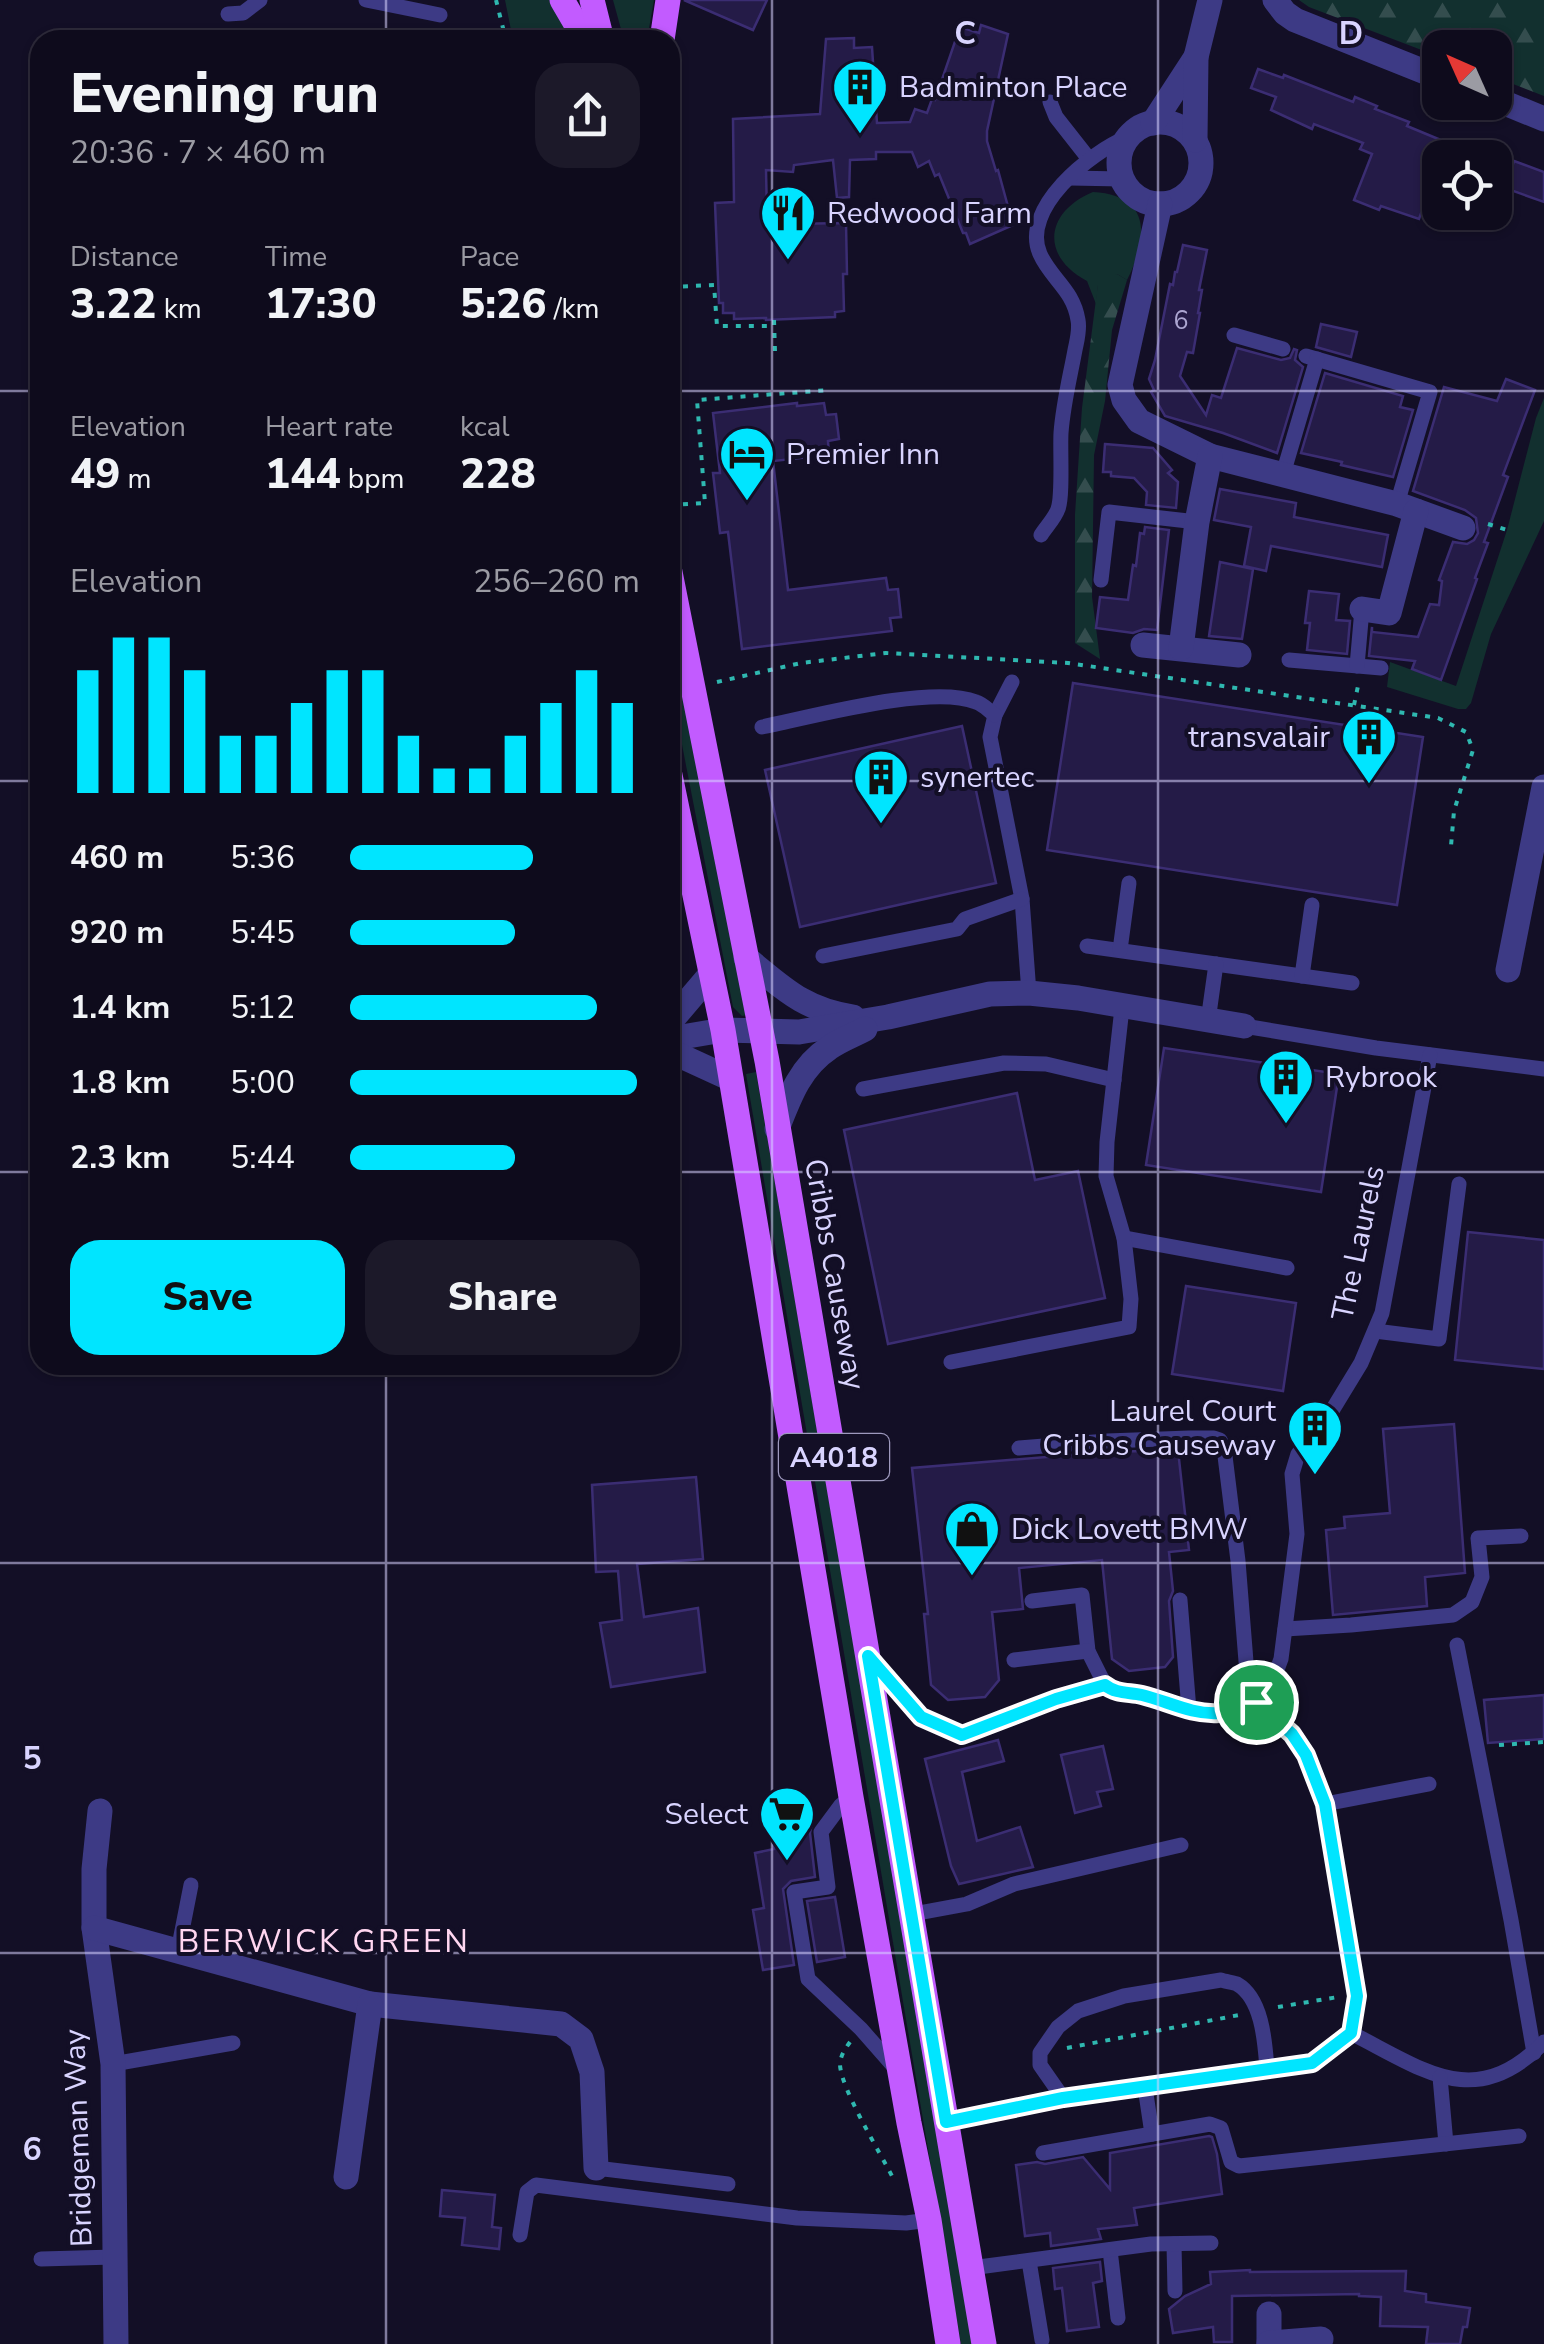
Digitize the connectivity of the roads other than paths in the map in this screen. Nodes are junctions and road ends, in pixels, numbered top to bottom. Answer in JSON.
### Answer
{"nodes":[{"id":1,"x":260,"y":0,"type":"edge"},
{"id":2,"x":366,"y":0,"type":"edge"},
{"id":3,"x":562,"y":0,"type":"edge"},
{"id":4,"x":592,"y":0,"type":"edge"},
{"id":5,"x":668,"y":0,"type":"edge"},
{"id":6,"x":1210,"y":0,"type":"edge"},
{"id":7,"x":1275,"y":0,"type":"edge"},
{"id":8,"x":228,"y":14,"type":"dead end"},
{"id":9,"x":440,"y":14,"type":"dead end"},
{"id":10,"x":578,"y":30,"type":"edge"},
{"id":11,"x":600,"y":30,"type":"edge"},
{"id":12,"x":664,"y":30,"type":"edge"},
{"id":13,"x":1196,"y":57,"type":"junction"},
{"id":14,"x":1422,"y":71,"type":"edge"},
{"id":15,"x":1050,"y":102,"type":"dead end"},
{"id":16,"x":1512,"y":106,"type":"edge"},
{"id":17,"x":1544,"y":118,"type":"edge"},
{"id":18,"x":1153,"y":122,"type":"junction"},
{"id":19,"x":1128,"y":137,"type":"junction"},
{"id":20,"x":1195,"y":140,"type":"junction"},
{"id":21,"x":1089,"y":159,"type":"junction"},
{"id":22,"x":1070,"y":178,"type":"junction"},
{"id":23,"x":1122,"y":179,"type":"junction"},
{"id":24,"x":1160,"y":204,"type":"junction"},
{"id":25,"x":1234,"y":335,"type":"dead end"},
{"id":26,"x":1283,"y":349,"type":"dead end"},
{"id":27,"x":1210,"y":456,"type":"junction"},
{"id":28,"x":1283,"y":474,"type":"junction"},
{"id":29,"x":1407,"y":507,"type":"junction"},
{"id":30,"x":1197,"y":522,"type":"junction"},
{"id":31,"x":1463,"y":528,"type":"dead end"},
{"id":32,"x":1041,"y":534,"type":"dead end"},
{"id":33,"x":1101,"y":580,"type":"dead end"},
{"id":34,"x":1362,"y":610,"type":"joint"},
{"id":35,"x":680,"y":622,"type":"edge"},
{"id":36,"x":1143,"y":645,"type":"dead end"},
{"id":37,"x":1181,"y":648,"type":"junction"},
{"id":38,"x":1239,"y":655,"type":"dead end"},
{"id":39,"x":1289,"y":660,"type":"dead end"},
{"id":40,"x":1356,"y":666,"type":"junction"},
{"id":41,"x":1381,"y":668,"type":"dead end"},
{"id":42,"x":1012,"y":682,"type":"dead end"},
{"id":43,"x":995,"y":716,"type":"junction"},
{"id":44,"x":762,"y":728,"type":"dead end"},
{"id":45,"x":1544,"y":787,"type":"edge"},
{"id":46,"x":680,"y":824,"type":"edge"},
{"id":47,"x":1539,"y":841,"type":"edge"},
{"id":48,"x":1129,"y":883,"type":"dead end"},
{"id":49,"x":1022,"y":899,"type":"junction"},
{"id":50,"x":1312,"y":905,"type":"dead end"},
{"id":51,"x":1087,"y":946,"type":"dead end"},
{"id":52,"x":1120,"y":950,"type":"junction"},
{"id":53,"x":822,"y":956,"type":"dead end"},
{"id":54,"x":746,"y":958,"type":"junction"},
{"id":55,"x":1216,"y":964,"type":"junction"},
{"id":56,"x":1508,"y":970,"type":"dead end"},
{"id":57,"x":710,"y":974,"type":"junction"},
{"id":58,"x":1302,"y":976,"type":"junction"},
{"id":59,"x":1352,"y":983,"type":"dead end"},
{"id":60,"x":1029,"y":993,"type":"junction"},
{"id":61,"x":1122,"y":1008,"type":"junction"},
{"id":62,"x":680,"y":1010,"type":"edge"},
{"id":63,"x":888,"y":1017,"type":"junction"},
{"id":64,"x":1208,"y":1021,"type":"junction"},
{"id":65,"x":1244,"y":1026,"type":"joint"},
{"id":66,"x":723,"y":1030,"type":"junction"},
{"id":67,"x":761,"y":1030,"type":"junction"},
{"id":68,"x":680,"y":1038,"type":"edge"},
{"id":69,"x":1430,"y":1055,"type":"junction"},
{"id":70,"x":680,"y":1056,"type":"edge"},
{"id":71,"x":1544,"y":1069,"type":"edge"},
{"id":72,"x":731,"y":1079,"type":"junction"},
{"id":73,"x":1114,"y":1080,"type":"junction"},
{"id":74,"x":863,"y":1089,"type":"dead end"},
{"id":75,"x":778,"y":1129,"type":"junction"},
{"id":76,"x":1459,"y":1184,"type":"dead end"},
{"id":77,"x":1124,"y":1238,"type":"junction"},
{"id":78,"x":1288,"y":1268,"type":"dead end"},
{"id":79,"x":1374,"y":1331,"type":"junction"},
{"id":80,"x":951,"y":1362,"type":"dead end"},
{"id":81,"x":1019,"y":1448,"type":"dead end"},
{"id":82,"x":1521,"y":1536,"type":"dead end"},
{"id":83,"x":1180,"y":1600,"type":"dead end"},
{"id":84,"x":1032,"y":1601,"type":"dead end"},
{"id":85,"x":1285,"y":1629,"type":"junction"},
{"id":86,"x":1457,"y":1644,"type":"dead end"},
{"id":87,"x":1088,"y":1651,"type":"junction"},
{"id":88,"x":868,"y":1656,"type":"junction"},
{"id":89,"x":1014,"y":1660,"type":"dead end"},
{"id":90,"x":1105,"y":1685,"type":"junction"},
{"id":91,"x":1256,"y":1702,"type":"junction"},
{"id":92,"x":1190,"y":1710,"type":"junction"},
{"id":93,"x":1430,"y":1784,"type":"dead end"},
{"id":94,"x":851,"y":1797,"type":"junction"},
{"id":95,"x":1325,"y":1804,"type":"junction"},
{"id":96,"x":100,"y":1811,"type":"dead end"},
{"id":97,"x":1181,"y":1846,"type":"dead end"},
{"id":98,"x":192,"y":1884,"type":"dead end"},
{"id":99,"x":913,"y":1914,"type":"junction"},
{"id":100,"x":94,"y":1928,"type":"junction"},
{"id":101,"x":178,"y":1951,"type":"junction"},
{"id":102,"x":370,"y":2004,"type":"junction"},
{"id":103,"x":1351,"y":2033,"type":"junction"},
{"id":104,"x":232,"y":2043,"type":"dead end"},
{"id":105,"x":1539,"y":2047,"type":"edge"},
{"id":106,"x":113,"y":2064,"type":"junction"},
{"id":107,"x":1268,"y":2070,"type":"junction"},
{"id":108,"x":900,"y":2073,"type":"junction"},
{"id":109,"x":1440,"y":2077,"type":"junction"},
{"id":110,"x":1145,"y":2087,"type":"junction"},
{"id":111,"x":1063,"y":2098,"type":"junction"},
{"id":112,"x":946,"y":2122,"type":"junction"},
{"id":113,"x":1152,"y":2134,"type":"junction"},
{"id":114,"x":1519,"y":2136,"type":"dead end"},
{"id":115,"x":1446,"y":2144,"type":"junction"},
{"id":116,"x":1043,"y":2153,"type":"dead end"},
{"id":117,"x":596,"y":2168,"type":"joint"},
{"id":118,"x":346,"y":2176,"type":"dead end"},
{"id":119,"x":728,"y":2184,"type":"dead end"},
{"id":120,"x":929,"y":2220,"type":"junction"},
{"id":121,"x":520,"y":2236,"type":"dead end"},
{"id":122,"x":1211,"y":2243,"type":"dead end"},
{"id":123,"x":1174,"y":2244,"type":"junction"},
{"id":124,"x":1110,"y":2250,"type":"junction"},
{"id":125,"x":114,"y":2257,"type":"junction"},
{"id":126,"x":41,"y":2259,"type":"dead end"},
{"id":127,"x":1030,"y":2260,"type":"junction"},
{"id":128,"x":971,"y":2268,"type":"junction"},
{"id":129,"x":1175,"y":2291,"type":"dead end"},
{"id":130,"x":1268,"y":2314,"type":"dead end"},
{"id":131,"x":1118,"y":2318,"type":"dead end"},
{"id":132,"x":1321,"y":2339,"type":"dead end"},
{"id":133,"x":1042,"y":2340,"type":"dead end"},
{"id":134,"x":1269,"y":2343,"type":"edge"},
{"id":135,"x":116,"y":2344,"type":"edge"},
{"id":136,"x":948,"y":2344,"type":"edge"},
{"id":137,"x":984,"y":2344,"type":"edge"}],
"edges":[{"from":1,"to":8,"type":"lane"},
{"from":2,"to":9,"type":"lane"},
{"from":3,"to":10,"type":"main road"},
{"from":4,"to":11,"type":"main road"},
{"from":5,"to":12,"type":"main road"},
{"from":6,"to":13,"type":"street"},
{"from":7,"to":14,"type":"street"},
{"from":13,"to":18,"type":"street"},
{"from":13,"to":20,"type":"street"},
{"from":15,"to":21,"type":"lane"},
{"from":16,"to":17,"type":"street"},
{"from":18,"to":19,"type":"street"},
{"from":18,"to":20,"type":"street"},
{"from":19,"to":21,"type":"lane"},
{"from":19,"to":23,"type":"street"},
{"from":20,"to":24,"type":"street"},
{"from":21,"to":22,"type":"lane"},
{"from":22,"to":23,"type":"lane"},
{"from":22,"to":32,"type":"lane"},
{"from":23,"to":24,"type":"street"},
{"from":24,"to":27,"type":"street"},
{"from":25,"to":26,"type":"lane"},
{"from":27,"to":28,"type":"street"},
{"from":27,"to":30,"type":"street"},
{"from":28,"to":29,"type":"street"},
{"from":28,"to":29,"type":"lane"},
{"from":29,"to":31,"type":"street"},
{"from":29,"to":34,"type":"street"},
{"from":30,"to":33,"type":"lane"},
{"from":30,"to":37,"type":"street"},
{"from":34,"to":40,"type":"lane"},
{"from":35,"to":54,"type":"main road","name":"Cribbs Causeway","number":"A4018"},
{"from":36,"to":37,"type":"street"},
{"from":37,"to":38,"type":"street"},
{"from":39,"to":40,"type":"lane"},
{"from":40,"to":41,"type":"lane"},
{"from":42,"to":43,"type":"lane"},
{"from":43,"to":44,"type":"lane"},
{"from":43,"to":49,"type":"lane"},
{"from":45,"to":47,"type":"street"},
{"from":46,"to":57,"type":"main road","number":"A4018"},
{"from":47,"to":56,"type":"street"},
{"from":48,"to":52,"type":"lane"},
{"from":49,"to":53,"type":"lane"},
{"from":49,"to":60,"type":"lane"},
{"from":50,"to":58,"type":"lane"},
{"from":51,"to":52,"type":"lane"},
{"from":52,"to":55,"type":"lane"},
{"from":54,"to":63,"type":"street"},
{"from":54,"to":67,"type":"main road","name":"Cribbs Causeway","number":"A4018"},
{"from":55,"to":58,"type":"lane"},
{"from":55,"to":64,"type":"lane"},
{"from":57,"to":62,"type":"street"},
{"from":57,"to":66,"type":"main road","number":"A4018"},
{"from":58,"to":59,"type":"lane"},
{"from":60,"to":61,"type":"street"},
{"from":60,"to":63,"type":"street"},
{"from":61,"to":64,"type":"street"},
{"from":61,"to":73,"type":"lane"},
{"from":63,"to":67,"type":"street"},
{"from":63,"to":75,"type":"street"},
{"from":64,"to":65,"type":"street"},
{"from":65,"to":69,"type":"lane"},
{"from":66,"to":67,"type":"street"},
{"from":66,"to":68,"type":"street"},
{"from":66,"to":72,"type":"main road","number":"A4018"},
{"from":67,"to":75,"type":"main road","name":"Cribbs Causeway","number":"A4018"},
{"from":69,"to":71,"type":"lane"},
{"from":69,"to":79,"type":"lane","name":"The Laurels"},
{"from":70,"to":72,"type":"street"},
{"from":72,"to":94,"type":"main road","number":"A4018"},
{"from":73,"to":74,"type":"lane"},
{"from":73,"to":77,"type":"lane"},
{"from":75,"to":88,"type":"main road","name":"Cribbs Causeway","number":"A4018"},
{"from":76,"to":79,"type":"lane"},
{"from":77,"to":78,"type":"lane"},
{"from":77,"to":80,"type":"lane"},
{"from":79,"to":85,"type":"lane","name":"The Laurels"},
{"from":81,"to":91,"type":"lane"},
{"from":82,"to":85,"type":"lane"},
{"from":83,"to":92,"type":"lane"},
{"from":84,"to":87,"type":"lane"},
{"from":85,"to":91,"type":"lane","name":"The Laurels"},
{"from":86,"to":105,"type":"lane"},
{"from":87,"to":89,"type":"lane"},
{"from":87,"to":90,"type":"lane"},
{"from":88,"to":90,"type":"lane"},
{"from":88,"to":99,"type":"main road","name":"Cribbs Causeway","number":"A4018"},
{"from":90,"to":92,"type":"lane"},
{"from":91,"to":92,"type":"lane"},
{"from":91,"to":95,"type":"lane"},
{"from":93,"to":95,"type":"lane"},
{"from":94,"to":108,"type":"main road","number":"A4018"},
{"from":94,"to":108,"type":"lane"},
{"from":95,"to":103,"type":"lane"},
{"from":96,"to":100,"type":"street","name":"Bridgeman Way"},
{"from":97,"to":99,"type":"lane"},
{"from":98,"to":101,"type":"lane"},
{"from":99,"to":112,"type":"main road","name":"Cribbs Causeway","number":"A4018"},
{"from":100,"to":101,"type":"street"},
{"from":100,"to":106,"type":"street","name":"Bridgeman Way"},
{"from":101,"to":102,"type":"street"},
{"from":102,"to":117,"type":"street"},
{"from":102,"to":118,"type":"street"},
{"from":103,"to":107,"type":"lane"},
{"from":103,"to":109,"type":"lane"},
{"from":104,"to":106,"type":"lane"},
{"from":105,"to":109,"type":"lane"},
{"from":106,"to":125,"type":"street","name":"Bridgeman Way"},
{"from":107,"to":110,"type":"lane"},
{"from":107,"to":111,"type":"lane"},
{"from":108,"to":120,"type":"main road","number":"A4018"},
{"from":109,"to":115,"type":"lane"},
{"from":110,"to":111,"type":"lane"},
{"from":110,"to":113,"type":"lane"},
{"from":111,"to":112,"type":"lane"},
{"from":112,"to":128,"type":"main road","name":"Cribbs Causeway","number":"A4018"},
{"from":113,"to":115,"type":"lane"},
{"from":113,"to":116,"type":"lane"},
{"from":114,"to":115,"type":"lane"},
{"from":117,"to":119,"type":"lane"},
{"from":120,"to":121,"type":"lane"},
{"from":120,"to":136,"type":"main road","number":"A4018"},
{"from":122,"to":123,"type":"lane"},
{"from":123,"to":124,"type":"lane"},
{"from":123,"to":129,"type":"lane"},
{"from":124,"to":127,"type":"lane"},
{"from":124,"to":131,"type":"lane"},
{"from":125,"to":126,"type":"lane"},
{"from":125,"to":135,"type":"street","name":"Bridgeman Way"},
{"from":127,"to":128,"type":"lane"},
{"from":127,"to":133,"type":"lane"},
{"from":128,"to":137,"type":"main road","name":"Cribbs Causeway","number":"A4018"},
{"from":130,"to":134,"type":"street"},
{"from":132,"to":134,"type":"street"}]}
